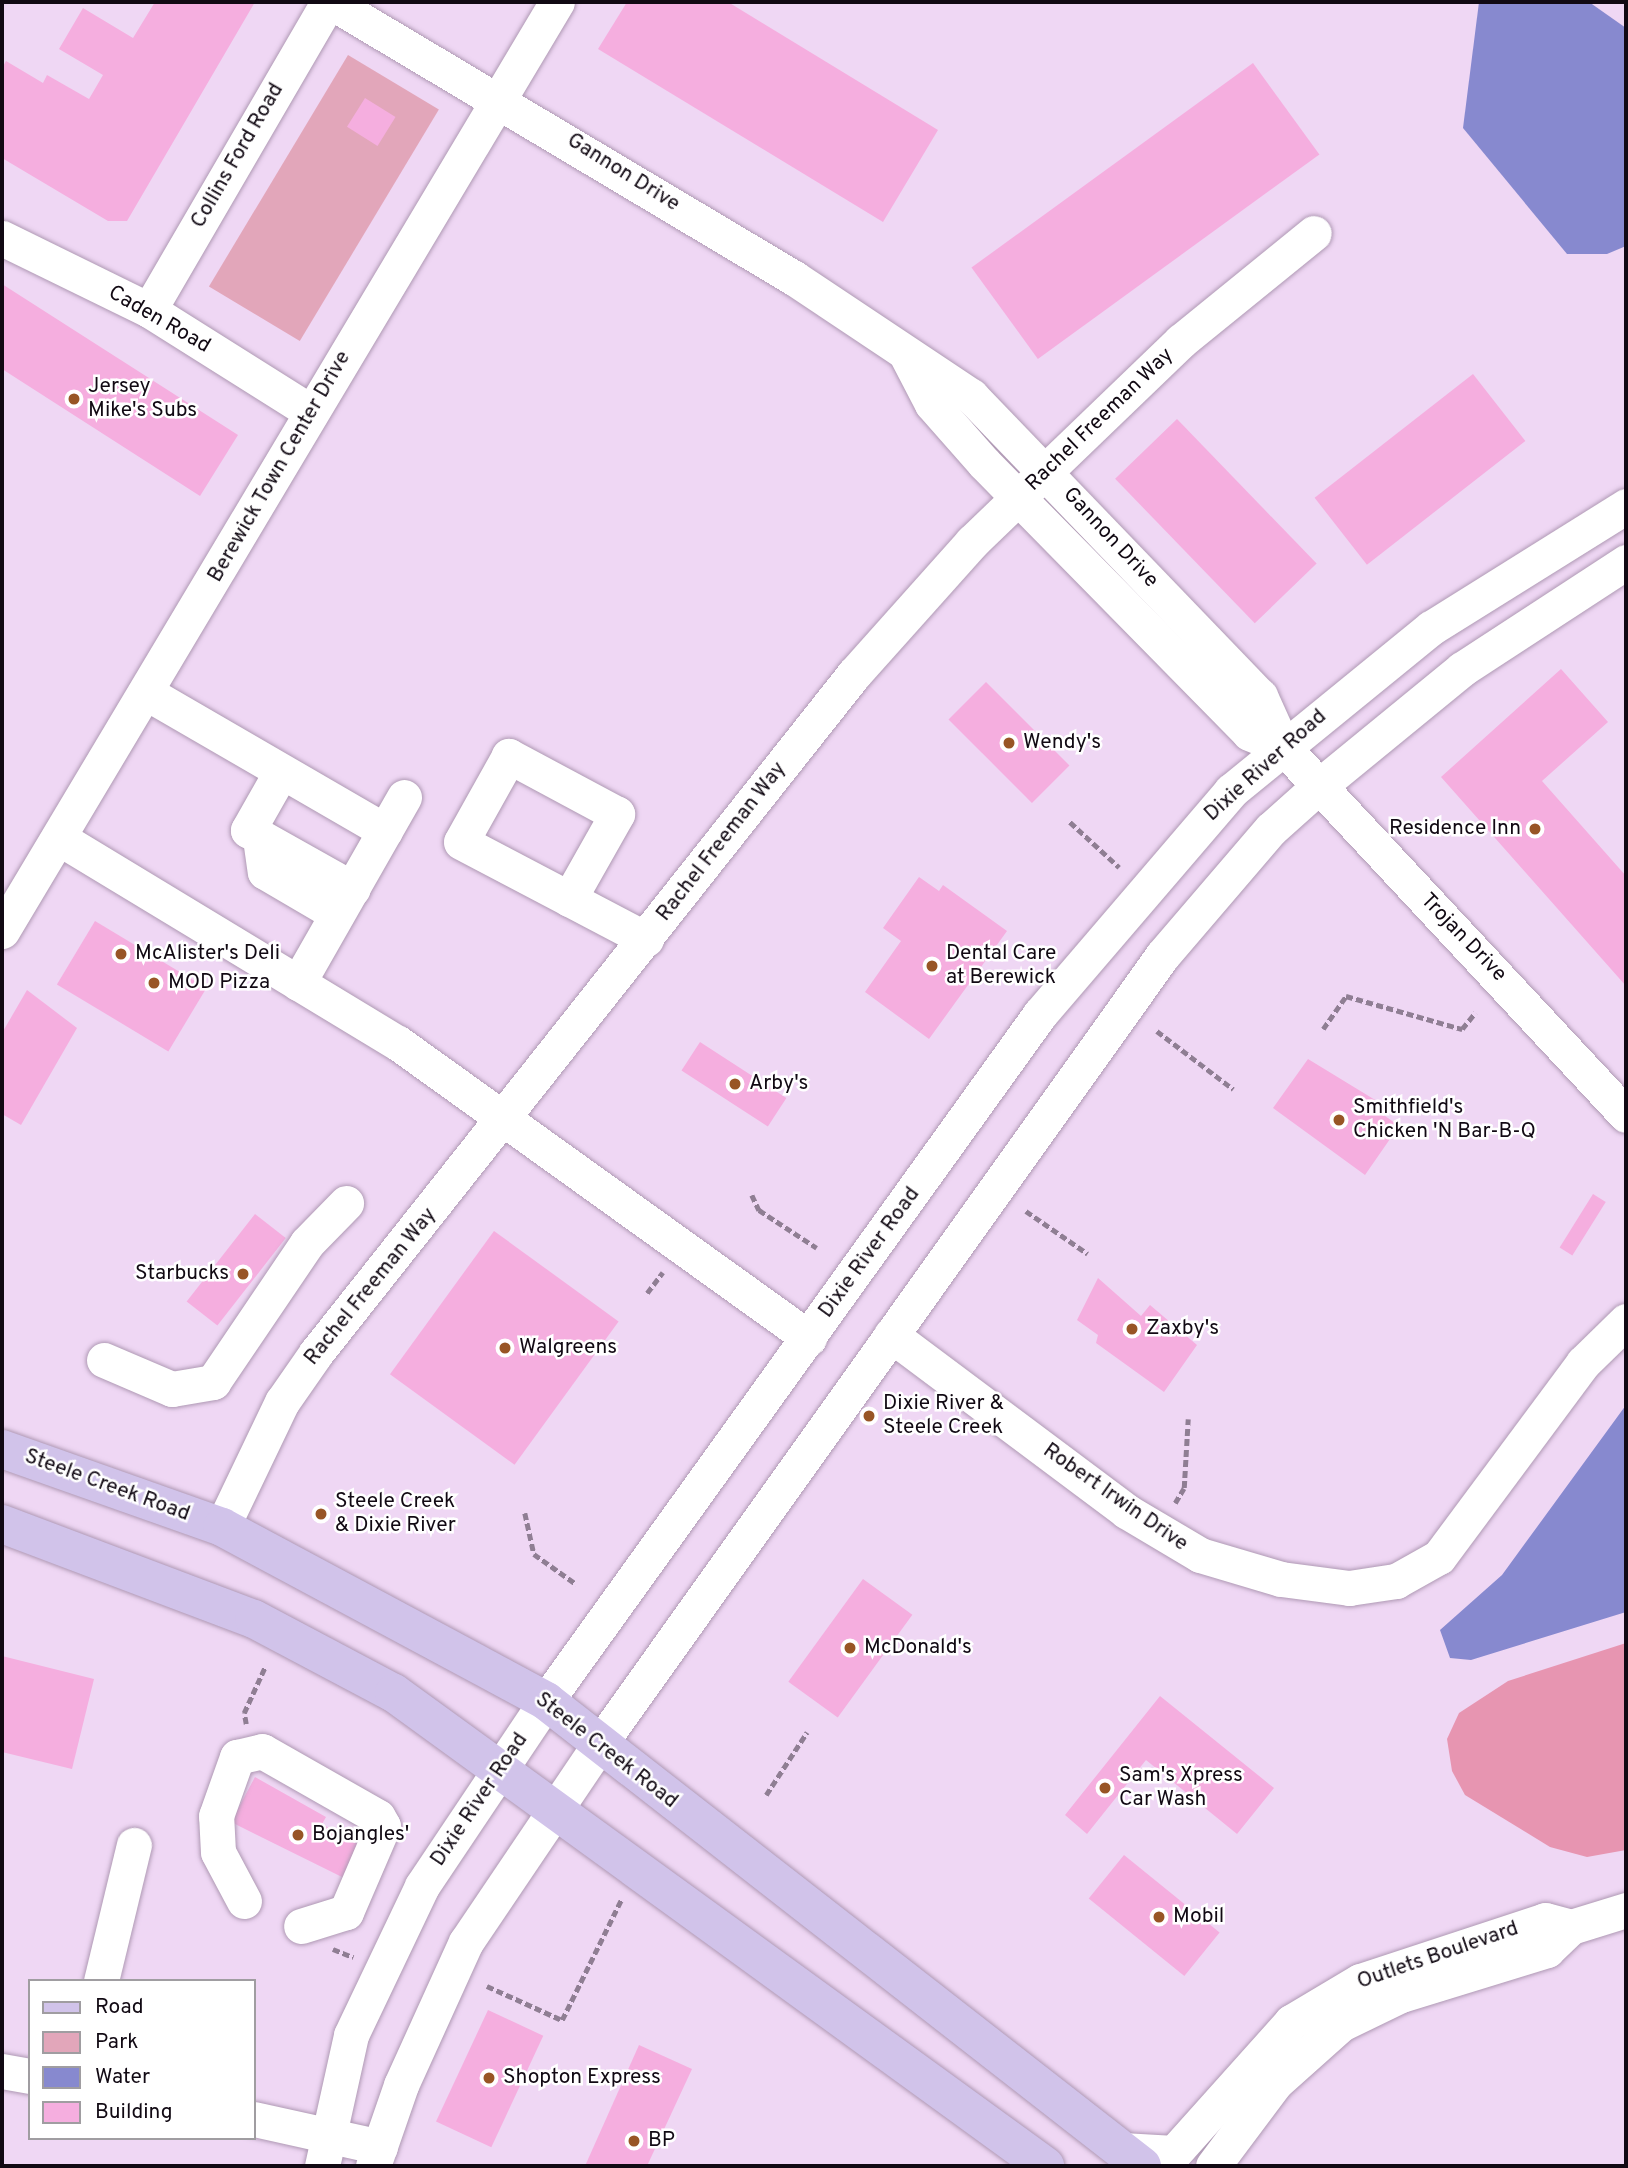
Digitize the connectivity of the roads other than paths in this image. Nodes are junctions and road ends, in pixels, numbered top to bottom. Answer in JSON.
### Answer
{"nodes":[{"id":1,"x":329,"y":2,"type":"edge"},
{"id":2,"x":557,"y":2,"type":"edge"},
{"id":3,"x":501,"y":99,"type":"junction"},
{"id":4,"x":1314,"y":233,"type":"dead end"},
{"id":5,"x":2,"y":238,"type":"edge"},
{"id":6,"x":149,"y":310,"type":"junction"},
{"id":7,"x":907,"y":356,"type":"junction"},
{"id":8,"x":311,"y":412,"type":"junction"},
{"id":9,"x":1047,"y":471,"type":"junction"},
{"id":10,"x":1019,"y":499,"type":"junction"},
{"id":11,"x":1626,"y":506,"type":"edge"},
{"id":12,"x":1626,"y":562,"type":"edge"},
{"id":13,"x":148,"y":692,"type":"junction"},
{"id":14,"x":1299,"y":766,"type":"junction"},
{"id":15,"x":281,"y":772,"type":"junction"},
{"id":16,"x":404,"y":797,"type":"dead end"},
{"id":17,"x":385,"y":831,"type":"junction"},
{"id":18,"x":59,"y":838,"type":"junction"},
{"id":19,"x":569,"y":899,"type":"junction"},
{"id":20,"x":345,"y":901,"type":"junction"},
{"id":21,"x":2,"y":931,"type":"edge"},
{"id":22,"x":646,"y":939,"type":"junction"},
{"id":23,"x":298,"y":983,"type":"junction"},
{"id":24,"x":1626,"y":1115,"type":"edge"},
{"id":25,"x":504,"y":1121,"type":"junction"},
{"id":26,"x":346,"y":1203,"type":"dead end"},
{"id":27,"x":1626,"y":1321,"type":"edge"},
{"id":28,"x":891,"y":1335,"type":"junction"},
{"id":29,"x":809,"y":1338,"type":"junction"},
{"id":30,"x":104,"y":1360,"type":"dead end"},
{"id":31,"x":2,"y":1449,"type":"edge"},
{"id":32,"x":2,"y":1524,"type":"edge"},
{"id":33,"x":222,"y":1527,"type":"junction"},
{"id":34,"x":545,"y":1700,"type":"junction"},
{"id":35,"x":601,"y":1742,"type":"junction"},
{"id":36,"x":502,"y":1766,"type":"junction"},
{"id":37,"x":557,"y":1807,"type":"junction"},
{"id":38,"x":134,"y":1845,"type":"dead end"},
{"id":39,"x":244,"y":1901,"type":"dead end"},
{"id":40,"x":1626,"y":1910,"type":"edge"},
{"id":41,"x":301,"y":1926,"type":"dead end"},
{"id":42,"x":1571,"y":1927,"type":"junction"},
{"id":43,"x":101,"y":1979,"type":"edge"},
{"id":44,"x":2,"y":2071,"type":"edge"},
{"id":45,"x":28,"y":2076,"type":"edge"},
{"id":46,"x":256,"y":2120,"type":"edge"},
{"id":47,"x":325,"y":2151,"type":"edge"},
{"id":48,"x":376,"y":2157,"type":"edge"},
{"id":49,"x":1132,"y":2158,"type":"edge"},
{"id":50,"x":1045,"y":2166,"type":"edge"},
{"id":51,"x":1213,"y":2166,"type":"edge"}],
"edges":[{"from":1,"to":3,"type":"street","name":"Gannon Drive"},
{"from":1,"to":6,"type":"street","name":"Collins Ford Road"},
{"from":2,"to":3,"type":"street","name":"Berewick Town Center Drive"},
{"from":3,"to":7,"type":"street","name":"Gannon Drive"},
{"from":3,"to":8,"type":"street","name":"Berewick Town Center Drive"},
{"from":4,"to":9,"type":"street","name":"Rachel Freeman Way"},
{"from":5,"to":6,"type":"street","name":"Caden Road"},
{"from":6,"to":8,"type":"street","name":"Caden Road"},
{"from":7,"to":9,"type":"street","name":"Gannon Drive"},
{"from":7,"to":10,"type":"street","name":"Gannon Drive"},
{"from":8,"to":13,"type":"street","name":"Berewick Town Center Drive"},
{"from":9,"to":10,"type":"street","name":"Rachel Freeman Way"},
{"from":9,"to":14,"type":"street","name":"Gannon Drive"},
{"from":10,"to":14,"type":"street","name":"Gannon Drive"},
{"from":10,"to":22,"type":"street","name":"Rachel Freeman Way"},
{"from":11,"to":14,"type":"street","name":"Dixie River Road"},
{"from":12,"to":14,"type":"street","name":"Dixie River Road"},
{"from":13,"to":15,"type":"street"},
{"from":13,"to":18,"type":"street","name":"Berewick Town Center Drive"},
{"from":14,"to":24,"type":"street","name":"Trojan Drive"},
{"from":14,"to":28,"type":"street","name":"Dixie River Road"},
{"from":14,"to":29,"type":"street","name":"Dixie River Road"},
{"from":15,"to":17,"type":"street"},
{"from":15,"to":20,"type":"street"},
{"from":16,"to":17,"type":"street"},
{"from":17,"to":20,"type":"street"},
{"from":18,"to":21,"type":"street","name":"Berewick Town Center Drive"},
{"from":18,"to":23,"type":"street"},
{"from":19,"to":19,"type":"street"},
{"from":19,"to":22,"type":"street"},
{"from":20,"to":23,"type":"street"},
{"from":22,"to":25,"type":"street","name":"Rachel Freeman Way"},
{"from":23,"to":25,"type":"street"},
{"from":25,"to":29,"type":"street"},
{"from":25,"to":33,"type":"street","name":"Rachel Freeman Way"},
{"from":26,"to":30,"type":"street"},
{"from":27,"to":28,"type":"street","name":"Robert Irwin Drive"},
{"from":28,"to":35,"type":"street","name":"Dixie River Road"},
{"from":29,"to":34,"type":"street","name":"Dixie River Road"},
{"from":31,"to":33,"type":"main road","name":"Steele Creek Road"},
{"from":32,"to":36,"type":"main road"},
{"from":33,"to":34,"type":"main road","name":"Steele Creek Road"},
{"from":34,"to":35,"type":"main road","name":"Steele Creek Road"},
{"from":34,"to":36,"type":"street","name":"Dixie River Road"},
{"from":35,"to":37,"type":"street","name":"Dixie River Road"},
{"from":35,"to":49,"type":"main road","name":"Steele Creek Road"},
{"from":36,"to":37,"type":"main road"},
{"from":36,"to":47,"type":"street","name":"Dixie River Road"},
{"from":37,"to":48,"type":"street","name":"Dixie River Road"},
{"from":37,"to":50,"type":"main road"},
{"from":38,"to":43,"type":"street"},
{"from":39,"to":41,"type":"street"},
{"from":40,"to":42,"type":"street","name":"Outlets Boulevard"},
{"from":42,"to":49,"type":"street","name":"Outlets Boulevard"},
{"from":42,"to":51,"type":"street","name":"Outlets Boulevard"},
{"from":44,"to":45,"type":"street"},
{"from":46,"to":47,"type":"street"},
{"from":47,"to":48,"type":"street"}]}
